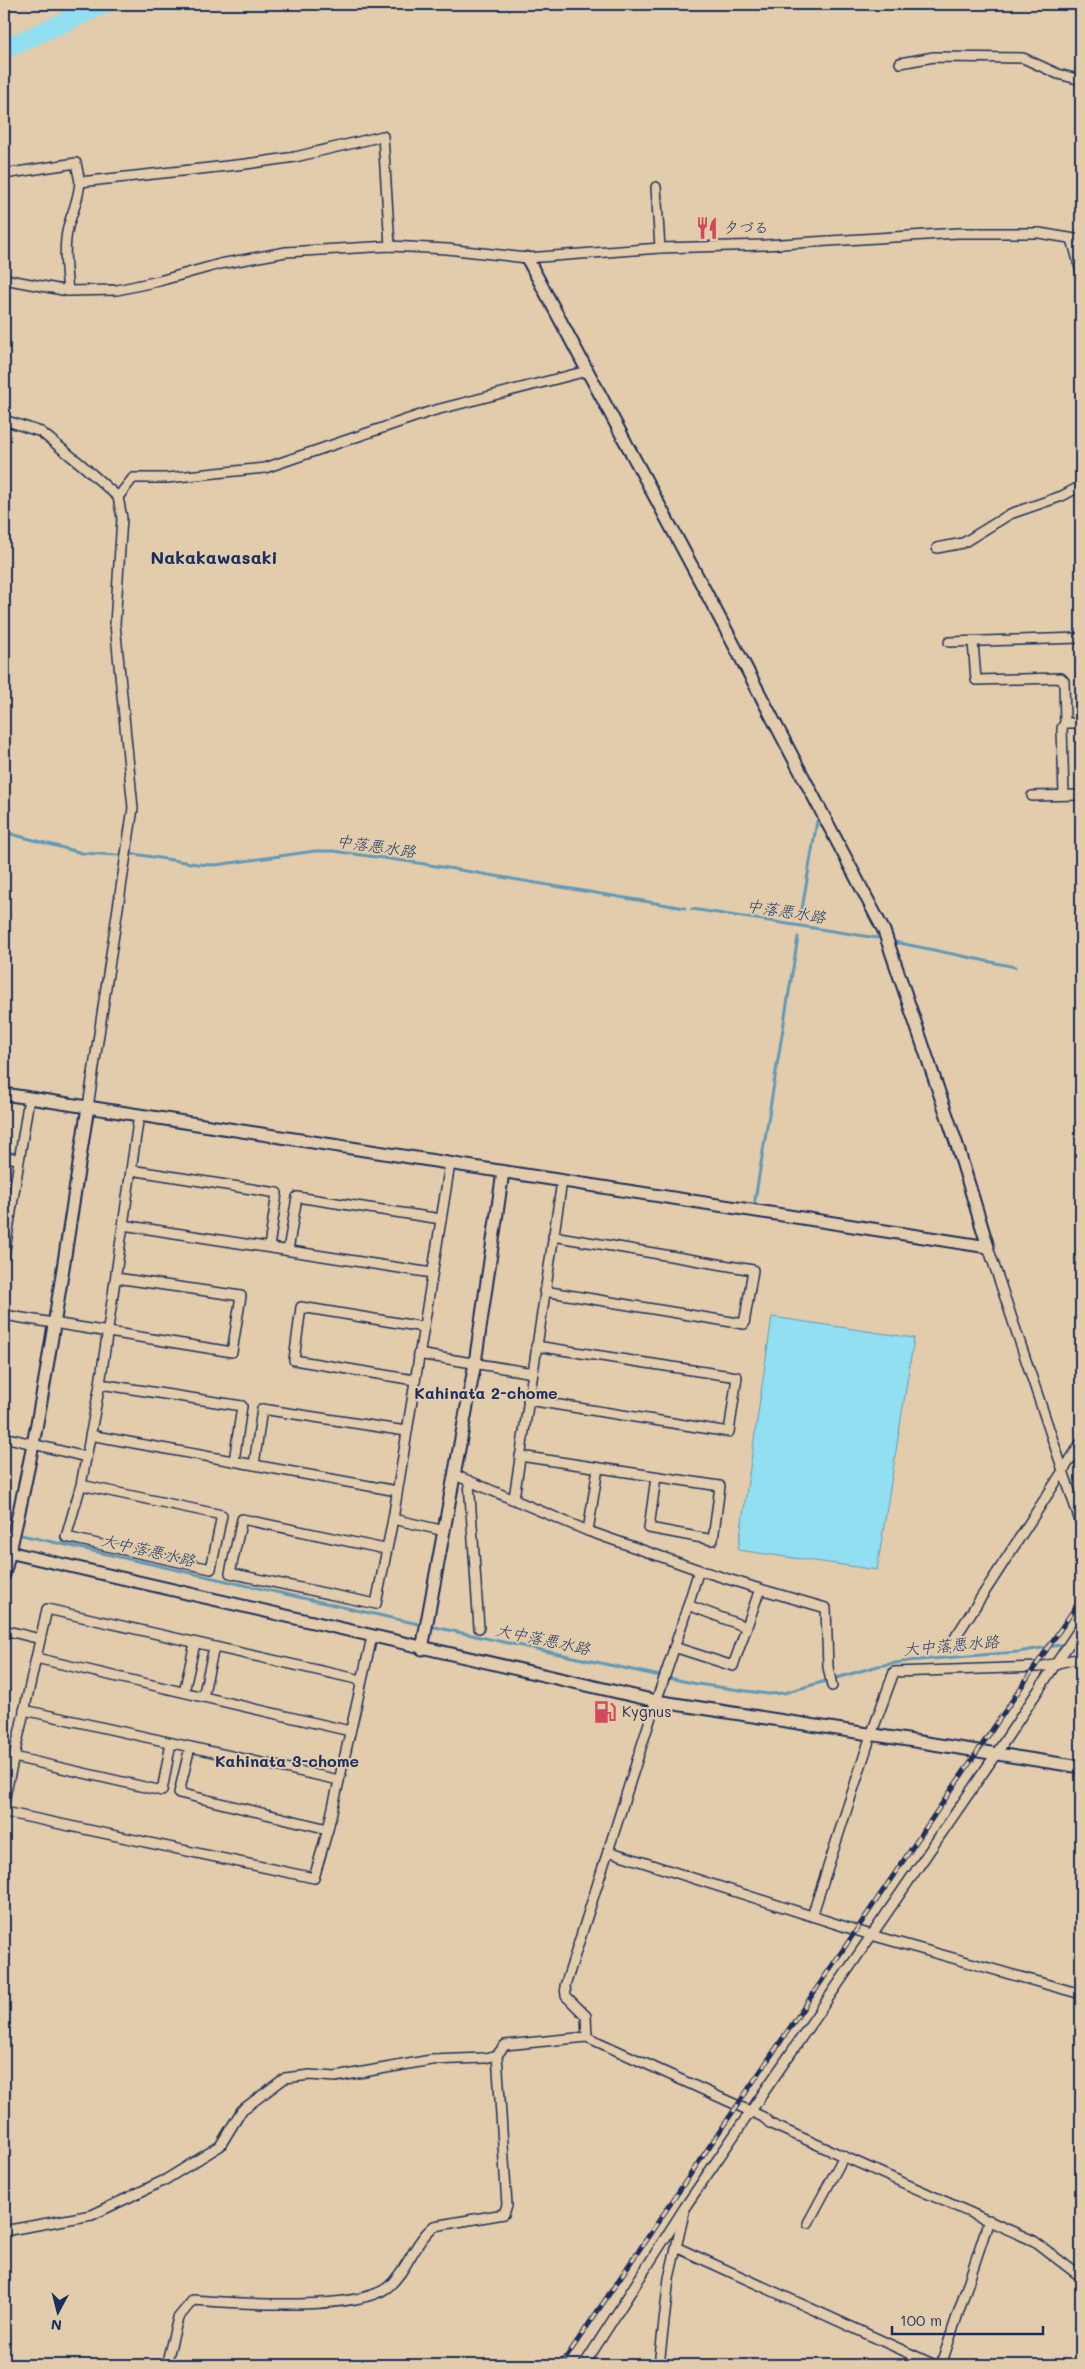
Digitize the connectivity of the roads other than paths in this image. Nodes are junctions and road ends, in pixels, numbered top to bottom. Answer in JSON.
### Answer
{"nodes":[{"id":1,"x":900,"y":63,"type":"dead end"},
{"id":2,"x":1081,"y":80,"type":"edge"},
{"id":3,"x":4,"y":174,"type":"edge"},
{"id":4,"x":80,"y":182,"type":"junction"},
{"id":5,"x":656,"y":187,"type":"dead end"},
{"id":6,"x":1072,"y":239,"type":"junction"},
{"id":7,"x":1081,"y":240,"type":"edge"},
{"id":8,"x":390,"y":246,"type":"junction"},
{"id":9,"x":660,"y":248,"type":"junction"},
{"id":10,"x":527,"y":258,"type":"junction"},
{"id":11,"x":1081,"y":272,"type":"edge"},
{"id":12,"x":4,"y":279,"type":"edge"},
{"id":13,"x":68,"y":291,"type":"junction"},
{"id":14,"x":587,"y":371,"type":"junction"},
{"id":15,"x":4,"y":420,"type":"edge"},
{"id":16,"x":1081,"y":486,"type":"edge"},
{"id":17,"x":118,"y":497,"type":"junction"},
{"id":18,"x":937,"y":548,"type":"dead end"},
{"id":19,"x":1080,"y":638,"type":"edge"},
{"id":20,"x":949,"y":642,"type":"dead end"},
{"id":21,"x":973,"y":642,"type":"junction"},
{"id":22,"x":1065,"y":723,"type":"junction"},
{"id":23,"x":1081,"y":723,"type":"edge"},
{"id":24,"x":1064,"y":795,"type":"junction"},
{"id":25,"x":1081,"y":795,"type":"edge"},
{"id":26,"x":1032,"y":796,"type":"dead end"},
{"id":27,"x":4,"y":1094,"type":"edge"},
{"id":28,"x":29,"y":1098,"type":"junction"},
{"id":29,"x":88,"y":1108,"type":"junction"},
{"id":30,"x":139,"y":1115,"type":"junction"},
{"id":31,"x":4,"y":1157,"type":"edge"},
{"id":32,"x":19,"y":1159,"type":"junction"},
{"id":33,"x":450,"y":1164,"type":"junction"},
{"id":34,"x":131,"y":1170,"type":"junction"},
{"id":35,"x":503,"y":1172,"type":"junction"},
{"id":36,"x":562,"y":1181,"type":"junction"},
{"id":37,"x":441,"y":1219,"type":"junction"},
{"id":38,"x":6,"y":1221,"type":"edge"},
{"id":39,"x":123,"y":1225,"type":"junction"},
{"id":40,"x":553,"y":1236,"type":"junction"},
{"id":41,"x":269,"y":1247,"type":"junction"},
{"id":42,"x":988,"y":1247,"type":"junction"},
{"id":43,"x":288,"y":1250,"type":"junction"},
{"id":44,"x":4,"y":1256,"type":"edge"},
{"id":45,"x":432,"y":1272,"type":"junction"},
{"id":46,"x":116,"y":1278,"type":"junction"},
{"id":47,"x":544,"y":1291,"type":"junction"},
{"id":48,"x":4,"y":1315,"type":"edge"},
{"id":49,"x":54,"y":1323,"type":"junction"},
{"id":50,"x":423,"y":1326,"type":"junction"},
{"id":51,"x":108,"y":1331,"type":"junction"},
{"id":52,"x":536,"y":1346,"type":"junction"},
{"id":53,"x":418,"y":1354,"type":"junction"},
{"id":54,"x":475,"y":1363,"type":"junction"},
{"id":55,"x":533,"y":1373,"type":"junction"},
{"id":56,"x":414,"y":1380,"type":"junction"},
{"id":57,"x":100,"y":1384,"type":"junction"},
{"id":58,"x":528,"y":1400,"type":"junction"},
{"id":59,"x":406,"y":1431,"type":"junction"},
{"id":60,"x":90,"y":1435,"type":"junction"},
{"id":61,"x":4,"y":1437,"type":"edge"},
{"id":62,"x":32,"y":1444,"type":"junction"},
{"id":63,"x":1081,"y":1444,"type":"edge"},
{"id":64,"x":520,"y":1456,"type":"junction"},
{"id":65,"x":86,"y":1458,"type":"junction"},
{"id":66,"x":234,"y":1461,"type":"junction"},
{"id":67,"x":254,"y":1465,"type":"junction"},
{"id":68,"x":598,"y":1468,"type":"junction"},
{"id":69,"x":1063,"y":1470,"type":"junction"},
{"id":70,"x":455,"y":1475,"type":"junction"},
{"id":71,"x":656,"y":1477,"type":"junction"},
{"id":72,"x":469,"y":1481,"type":"junction"},
{"id":73,"x":80,"y":1485,"type":"junction"},
{"id":74,"x":397,"y":1491,"type":"junction"},
{"id":75,"x":514,"y":1498,"type":"junction"},
{"id":76,"x":392,"y":1519,"type":"junction"},
{"id":77,"x":1081,"y":1524,"type":"edge"},
{"id":78,"x":588,"y":1530,"type":"junction"},
{"id":79,"x":445,"y":1531,"type":"junction"},
{"id":80,"x":385,"y":1549,"type":"junction"},
{"id":81,"x":7,"y":1552,"type":"edge"},
{"id":82,"x":699,"y":1570,"type":"junction"},
{"id":83,"x":4,"y":1575,"type":"edge"},
{"id":84,"x":760,"y":1588,"type":"junction"},
{"id":85,"x":688,"y":1605,"type":"junction"},
{"id":86,"x":1081,"y":1626,"type":"edge"},
{"id":87,"x":746,"y":1627,"type":"junction"},
{"id":88,"x":479,"y":1628,"type":"dead end"},
{"id":89,"x":4,"y":1630,"type":"edge"},
{"id":90,"x":372,"y":1637,"type":"junction"},
{"id":91,"x":40,"y":1639,"type":"junction"},
{"id":92,"x":195,"y":1643,"type":"junction"},
{"id":93,"x":214,"y":1647,"type":"junction"},
{"id":94,"x":948,"y":1647,"type":"dead end"},
{"id":95,"x":674,"y":1648,"type":"junction"},
{"id":96,"x":422,"y":1649,"type":"junction"},
{"id":97,"x":36,"y":1658,"type":"junction"},
{"id":98,"x":1081,"y":1658,"type":"edge"},
{"id":99,"x":1056,"y":1661,"type":"junction"},
{"id":100,"x":361,"y":1680,"type":"junction"},
{"id":101,"x":832,"y":1686,"type":"dead end"},
{"id":102,"x":184,"y":1692,"type":"junction"},
{"id":103,"x":203,"y":1697,"type":"junction"},
{"id":104,"x":656,"y":1701,"type":"junction"},
{"id":105,"x":24,"y":1710,"type":"junction"},
{"id":106,"x":350,"y":1731,"type":"junction"},
{"id":107,"x":870,"y":1735,"type":"junction"},
{"id":108,"x":171,"y":1743,"type":"junction"},
{"id":109,"x":190,"y":1747,"type":"junction"},
{"id":110,"x":996,"y":1754,"type":"junction"},
{"id":111,"x":14,"y":1757,"type":"junction"},
{"id":112,"x":1081,"y":1767,"type":"edge"},
{"id":113,"x":339,"y":1780,"type":"junction"},
{"id":114,"x":4,"y":1801,"type":"edge"},
{"id":115,"x":4,"y":1812,"type":"edge"},
{"id":116,"x":328,"y":1829,"type":"junction"},
{"id":117,"x":608,"y":1851,"type":"junction"},
{"id":118,"x":812,"y":1916,"type":"junction"},
{"id":119,"x":871,"y":1935,"type":"junction"},
{"id":120,"x":1081,"y":1994,"type":"edge"},
{"id":121,"x":587,"y":2037,"type":"junction"},
{"id":122,"x":496,"y":2055,"type":"junction"},
{"id":123,"x":752,"y":2112,"type":"junction"},
{"id":124,"x":844,"y":2156,"type":"junction"},
{"id":125,"x":685,"y":2208,"type":"junction"},
{"id":126,"x":989,"y":2220,"type":"junction"},
{"id":127,"x":808,"y":2224,"type":"dead end"},
{"id":128,"x":4,"y":2230,"type":"edge"},
{"id":129,"x":678,"y":2248,"type":"junction"},
{"id":130,"x":1081,"y":2277,"type":"edge"},
{"id":131,"x":166,"y":2365,"type":"edge"},
{"id":132,"x":584,"y":2365,"type":"edge"},
{"id":133,"x":659,"y":2365,"type":"edge"},
{"id":134,"x":934,"y":2365,"type":"edge"},
{"id":135,"x":941,"y":2365,"type":"edge"}],
"edges":[{"from":1,"to":2,"type":"street"},
{"from":3,"to":4,"type":"street"},
{"from":4,"to":8,"type":"street"},
{"from":4,"to":13,"type":"street"},
{"from":5,"to":9,"type":"street"},
{"from":6,"to":7,"type":"street"},
{"from":6,"to":9,"type":"street"},
{"from":6,"to":11,"type":"street"},
{"from":8,"to":10,"type":"street"},
{"from":8,"to":13,"type":"street"},
{"from":9,"to":10,"type":"street"},
{"from":10,"to":14,"type":"street"},
{"from":12,"to":13,"type":"street"},
{"from":14,"to":17,"type":"street"},
{"from":14,"to":42,"type":"street"},
{"from":15,"to":17,"type":"street"},
{"from":16,"to":18,"type":"street"},
{"from":17,"to":29,"type":"street"},
{"from":19,"to":21,"type":"street"},
{"from":20,"to":21,"type":"street"},
{"from":21,"to":22,"type":"street"},
{"from":22,"to":23,"type":"street"},
{"from":22,"to":24,"type":"street"},
{"from":24,"to":25,"type":"street"},
{"from":24,"to":26,"type":"street"},
{"from":27,"to":28,"type":"street"},
{"from":28,"to":29,"type":"street"},
{"from":28,"to":32,"type":"street"},
{"from":29,"to":30,"type":"street"},
{"from":29,"to":49,"type":"street"},
{"from":30,"to":33,"type":"street"},
{"from":30,"to":34,"type":"street"},
{"from":31,"to":32,"type":"street"},
{"from":32,"to":38,"type":"street"},
{"from":33,"to":35,"type":"street"},
{"from":33,"to":37,"type":"street"},
{"from":34,"to":39,"type":"street"},
{"from":34,"to":41,"type":"street"},
{"from":35,"to":36,"type":"street"},
{"from":35,"to":54,"type":"street"},
{"from":36,"to":40,"type":"street"},
{"from":36,"to":42,"type":"street"},
{"from":37,"to":43,"type":"street"},
{"from":37,"to":45,"type":"street"},
{"from":38,"to":44,"type":"street"},
{"from":39,"to":41,"type":"street"},
{"from":39,"to":46,"type":"street"},
{"from":40,"to":47,"type":"street"},
{"from":40,"to":47,"type":"street"},
{"from":41,"to":43,"type":"street"},
{"from":42,"to":69,"type":"street"},
{"from":43,"to":45,"type":"street"},
{"from":45,"to":50,"type":"street"},
{"from":46,"to":51,"type":"street"},
{"from":46,"to":51,"type":"street"},
{"from":47,"to":52,"type":"street"},
{"from":48,"to":49,"type":"street"},
{"from":49,"to":51,"type":"street"},
{"from":49,"to":62,"type":"street"},
{"from":50,"to":53,"type":"street"},
{"from":50,"to":56,"type":"street"},
{"from":51,"to":57,"type":"street"},
{"from":52,"to":55,"type":"street"},
{"from":52,"to":58,"type":"street"},
{"from":53,"to":54,"type":"street"},
{"from":53,"to":56,"type":"street"},
{"from":54,"to":55,"type":"street"},
{"from":54,"to":70,"type":"street"},
{"from":55,"to":58,"type":"street"},
{"from":56,"to":59,"type":"street"},
{"from":57,"to":60,"type":"street"},
{"from":57,"to":66,"type":"street"},
{"from":58,"to":64,"type":"street"},
{"from":59,"to":67,"type":"street"},
{"from":59,"to":74,"type":"street"},
{"from":60,"to":65,"type":"street"},
{"from":60,"to":66,"type":"street"},
{"from":61,"to":62,"type":"street"},
{"from":62,"to":65,"type":"street"},
{"from":62,"to":81,"type":"street"},
{"from":63,"to":69,"type":"street"},
{"from":64,"to":68,"type":"street"},
{"from":64,"to":75,"type":"street"},
{"from":65,"to":73,"type":"street"},
{"from":66,"to":67,"type":"street"},
{"from":67,"to":74,"type":"street"},
{"from":68,"to":71,"type":"street"},
{"from":68,"to":78,"type":"street"},
{"from":69,"to":77,"type":"street"},
{"from":69,"to":94,"type":"street"},
{"from":70,"to":72,"type":"street"},
{"from":70,"to":79,"type":"street"},
{"from":71,"to":71,"type":"street"},
{"from":72,"to":75,"type":"street"},
{"from":72,"to":88,"type":"street"},
{"from":73,"to":73,"type":"street"},
{"from":74,"to":76,"type":"street"},
{"from":75,"to":78,"type":"street"},
{"from":76,"to":79,"type":"street"},
{"from":76,"to":80,"type":"street"},
{"from":78,"to":82,"type":"street"},
{"from":79,"to":96,"type":"street"},
{"from":80,"to":80,"type":"street"},
{"from":81,"to":83,"type":"street"},
{"from":81,"to":90,"type":"street"},
{"from":82,"to":84,"type":"street"},
{"from":82,"to":85,"type":"street"},
{"from":84,"to":87,"type":"street"},
{"from":84,"to":101,"type":"street"},
{"from":85,"to":87,"type":"street"},
{"from":85,"to":95,"type":"street"},
{"from":86,"to":99,"type":"street"},
{"from":87,"to":95,"type":"street"},
{"from":89,"to":91,"type":"street"},
{"from":90,"to":96,"type":"street"},
{"from":90,"to":100,"type":"street"},
{"from":91,"to":92,"type":"street"},
{"from":91,"to":97,"type":"street"},
{"from":92,"to":93,"type":"street"},
{"from":92,"to":102,"type":"street"},
{"from":93,"to":100,"type":"street"},
{"from":93,"to":103,"type":"street"},
{"from":95,"to":104,"type":"street"},
{"from":96,"to":104,"type":"street"},
{"from":97,"to":102,"type":"street"},
{"from":97,"to":105,"type":"street"},
{"from":98,"to":99,"type":"street"},
{"from":99,"to":107,"type":"street"},
{"from":99,"to":110,"type":"street"},
{"from":100,"to":106,"type":"street"},
{"from":102,"to":103,"type":"street"},
{"from":103,"to":106,"type":"street"},
{"from":104,"to":107,"type":"street"},
{"from":104,"to":117,"type":"street"},
{"from":105,"to":108,"type":"street"},
{"from":105,"to":111,"type":"street"},
{"from":106,"to":113,"type":"street"},
{"from":107,"to":110,"type":"street"},
{"from":107,"to":118,"type":"street"},
{"from":108,"to":109,"type":"street"},
{"from":108,"to":111,"type":"street"},
{"from":109,"to":113,"type":"street"},
{"from":109,"to":116,"type":"street"},
{"from":110,"to":112,"type":"street"},
{"from":110,"to":119,"type":"street"},
{"from":111,"to":114,"type":"street"},
{"from":113,"to":116,"type":"street"},
{"from":115,"to":116,"type":"street"},
{"from":117,"to":118,"type":"street"},
{"from":117,"to":121,"type":"street"},
{"from":118,"to":119,"type":"street"},
{"from":119,"to":120,"type":"street"},
{"from":119,"to":123,"type":"street"},
{"from":121,"to":122,"type":"street"},
{"from":121,"to":123,"type":"street"},
{"from":122,"to":128,"type":"street"},
{"from":122,"to":131,"type":"street"},
{"from":123,"to":124,"type":"street"},
{"from":123,"to":125,"type":"street"},
{"from":124,"to":126,"type":"street"},
{"from":124,"to":127,"type":"street"},
{"from":125,"to":129,"type":"street"},
{"from":125,"to":132,"type":"street"},
{"from":126,"to":130,"type":"street"},
{"from":126,"to":135,"type":"street"},
{"from":129,"to":133,"type":"street"},
{"from":129,"to":134,"type":"street"}]}
